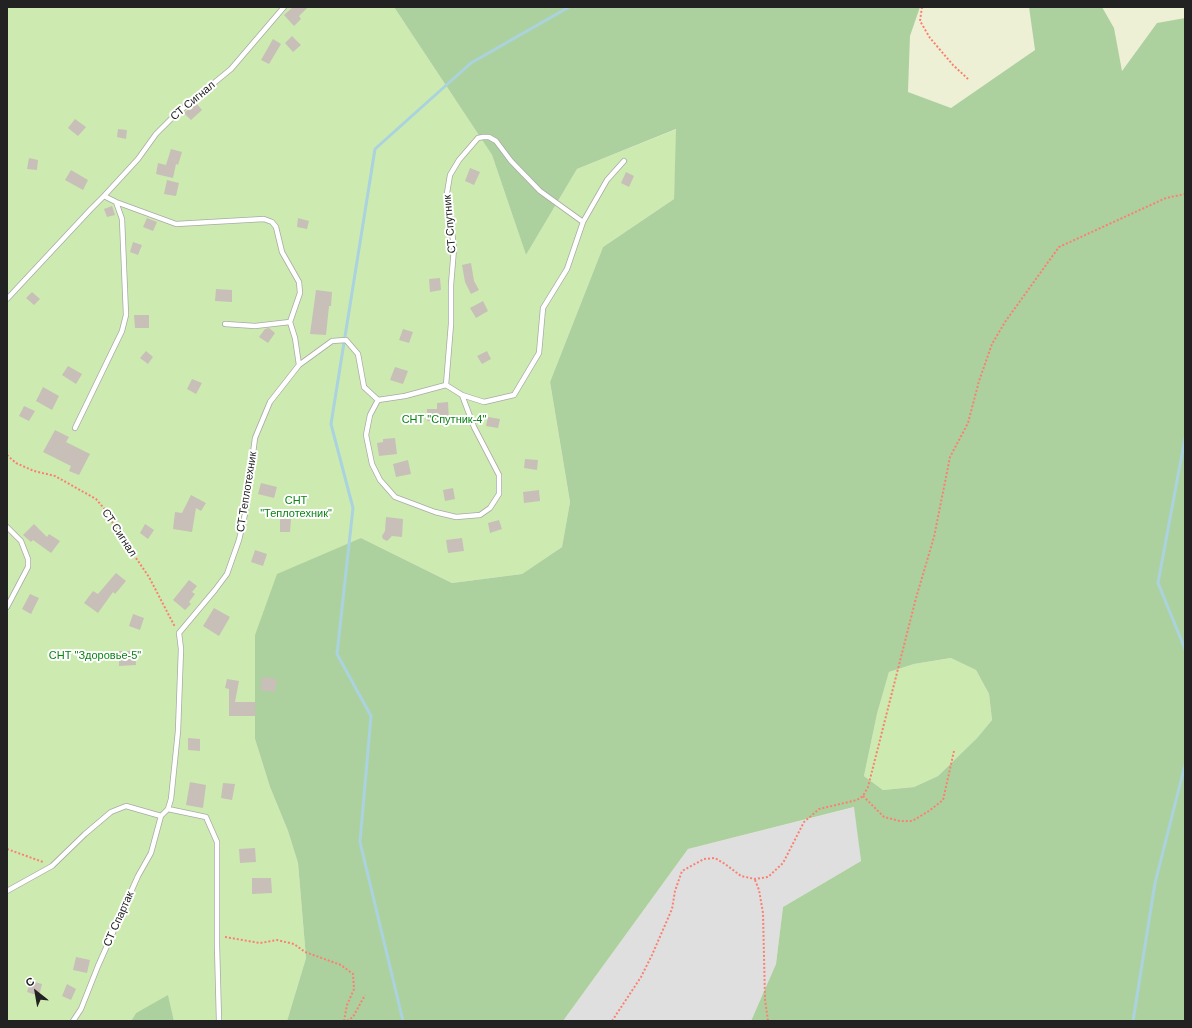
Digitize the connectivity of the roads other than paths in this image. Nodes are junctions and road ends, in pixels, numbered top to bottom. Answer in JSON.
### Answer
{"nodes":[{"id":1,"x":284,"y":7,"type":"edge"},
{"id":2,"x":624,"y":161,"type":"dead end"},
{"id":3,"x":104,"y":196,"type":"junction"},
{"id":4,"x":116,"y":202,"type":"junction"},
{"id":5,"x":583,"y":222,"type":"junction"},
{"id":6,"x":7,"y":299,"type":"edge"},
{"id":7,"x":290,"y":322,"type":"junction"},
{"id":8,"x":225,"y":324,"type":"dead end"},
{"id":9,"x":299,"y":365,"type":"junction"},
{"id":10,"x":446,"y":385,"type":"junction"},
{"id":11,"x":462,"y":395,"type":"junction"},
{"id":12,"x":378,"y":400,"type":"junction"},
{"id":13,"x":75,"y":428,"type":"dead end"},
{"id":14,"x":7,"y":527,"type":"edge"},
{"id":15,"x":7,"y":607,"type":"edge"},
{"id":16,"x":168,"y":809,"type":"junction"},
{"id":17,"x":161,"y":816,"type":"junction"},
{"id":18,"x":7,"y":891,"type":"edge"},
{"id":19,"x":73,"y":1021,"type":"edge"},
{"id":20,"x":219,"y":1021,"type":"edge"}],
"edges":[{"from":1,"to":3,"type":"lane","name":"СТ Сигнал"},
{"from":2,"to":5,"type":"lane"},
{"from":3,"to":4,"type":"lane"},
{"from":3,"to":6,"type":"lane","name":"СТ Сигнал"},
{"from":4,"to":7,"type":"lane"},
{"from":4,"to":13,"type":"lane"},
{"from":5,"to":10,"type":"lane","name":"СТ Спутник"},
{"from":5,"to":11,"type":"lane"},
{"from":7,"to":8,"type":"lane"},
{"from":7,"to":9,"type":"lane"},
{"from":9,"to":12,"type":"lane","name":"СТ Теплотехник"},
{"from":9,"to":16,"type":"lane","name":"СТ Теплотехник"},
{"from":10,"to":11,"type":"lane"},
{"from":10,"to":12,"type":"lane"},
{"from":11,"to":12,"type":"lane"},
{"from":14,"to":15,"type":"lane"},
{"from":16,"to":17,"type":"lane","name":"СТ Спартак"},
{"from":16,"to":20,"type":"lane"},
{"from":17,"to":18,"type":"lane"},
{"from":17,"to":19,"type":"lane","name":"СТ Спартак"}]}
